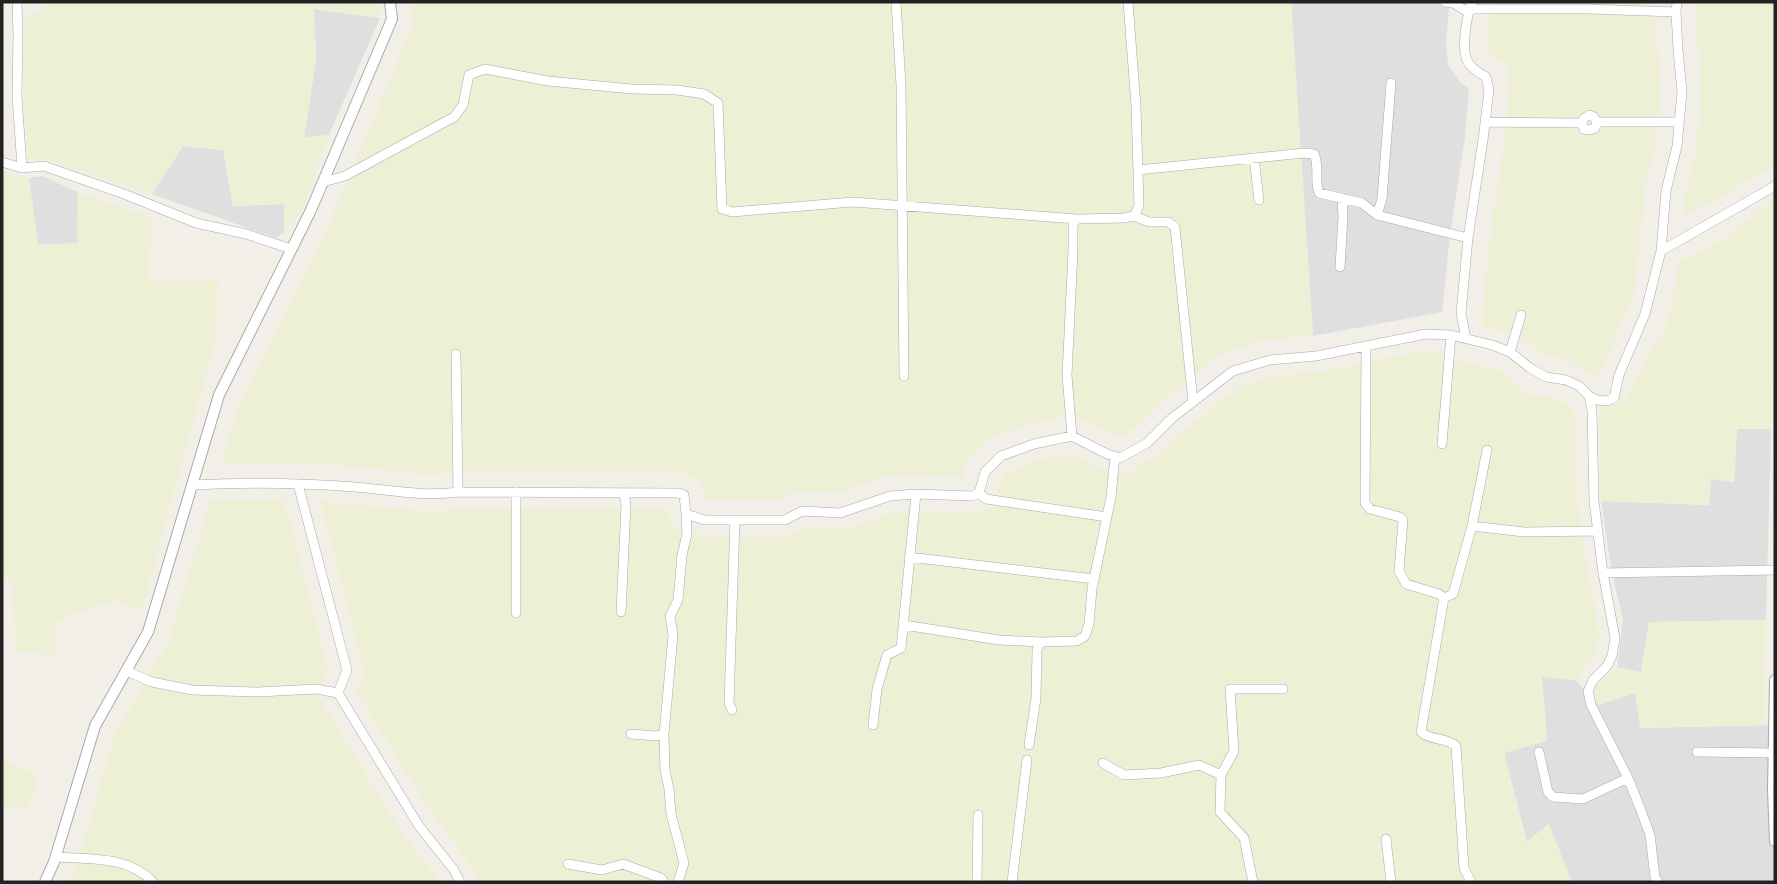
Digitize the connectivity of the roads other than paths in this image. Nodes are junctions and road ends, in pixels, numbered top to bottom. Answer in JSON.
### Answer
{"nodes":[{"id":1,"x":17,"y":2,"type":"edge"},
{"id":2,"x":390,"y":2,"type":"edge"},
{"id":3,"x":896,"y":2,"type":"edge"},
{"id":4,"x":1128,"y":2,"type":"edge"},
{"id":5,"x":1445,"y":2,"type":"edge"},
{"id":6,"x":1472,"y":2,"type":"edge"},
{"id":7,"x":1677,"y":2,"type":"edge"},
{"id":8,"x":1468,"y":12,"type":"junction"},
{"id":9,"x":1676,"y":12,"type":"junction"},
{"id":10,"x":1391,"y":83,"type":"dead end"},
{"id":11,"x":1485,"y":122,"type":"junction"},
{"id":12,"x":1679,"y":122,"type":"junction"},
{"id":13,"x":1254,"y":158,"type":"junction"},
{"id":14,"x":2,"y":162,"type":"edge"},
{"id":15,"x":22,"y":168,"type":"junction"},
{"id":16,"x":1138,"y":170,"type":"junction"},
{"id":17,"x":323,"y":182,"type":"junction"},
{"id":18,"x":1775,"y":186,"type":"edge"},
{"id":19,"x":1342,"y":198,"type":"junction"},
{"id":20,"x":1259,"y":200,"type":"dead end"},
{"id":21,"x":904,"y":206,"type":"junction"},
{"id":22,"x":1377,"y":215,"type":"junction"},
{"id":23,"x":1134,"y":216,"type":"junction"},
{"id":24,"x":1077,"y":219,"type":"junction"},
{"id":25,"x":1468,"y":238,"type":"junction"},
{"id":26,"x":291,"y":249,"type":"junction"},
{"id":27,"x":1661,"y":251,"type":"junction"},
{"id":28,"x":1340,"y":267,"type":"dead end"},
{"id":29,"x":1521,"y":315,"type":"dead end"},
{"id":30,"x":1451,"y":335,"type":"junction"},
{"id":31,"x":1466,"y":339,"type":"junction"},
{"id":32,"x":1366,"y":346,"type":"junction"},
{"id":33,"x":1510,"y":352,"type":"junction"},
{"id":34,"x":456,"y":354,"type":"dead end"},
{"id":35,"x":905,"y":376,"type":"dead end"},
{"id":36,"x":1589,"y":396,"type":"junction"},
{"id":37,"x":1193,"y":402,"type":"junction"},
{"id":38,"x":1072,"y":436,"type":"junction"},
{"id":39,"x":1442,"y":444,"type":"dead end"},
{"id":40,"x":1487,"y":450,"type":"dead end"},
{"id":41,"x":1115,"y":456,"type":"junction"},
{"id":42,"x":298,"y":484,"type":"junction"},
{"id":43,"x":192,"y":485,"type":"junction"},
{"id":44,"x":458,"y":492,"type":"junction"},
{"id":45,"x":516,"y":492,"type":"junction"},
{"id":46,"x":624,"y":493,"type":"junction"},
{"id":47,"x":979,"y":493,"type":"junction"},
{"id":48,"x":916,"y":494,"type":"junction"},
{"id":49,"x":687,"y":514,"type":"junction"},
{"id":50,"x":1107,"y":517,"type":"junction"},
{"id":51,"x":735,"y":520,"type":"junction"},
{"id":52,"x":1472,"y":526,"type":"junction"},
{"id":53,"x":1598,"y":531,"type":"junction"},
{"id":54,"x":909,"y":557,"type":"junction"},
{"id":55,"x":1775,"y":570,"type":"edge"},
{"id":56,"x":1603,"y":573,"type":"junction"},
{"id":57,"x":1094,"y":579,"type":"junction"},
{"id":58,"x":1444,"y":598,"type":"junction"},
{"id":59,"x":516,"y":612,"type":"dead end"},
{"id":60,"x":621,"y":612,"type":"dead end"},
{"id":61,"x":904,"y":625,"type":"junction"},
{"id":62,"x":1041,"y":642,"type":"junction"},
{"id":63,"x":126,"y":671,"type":"junction"},
{"id":64,"x":1775,"y":680,"type":"edge"},
{"id":65,"x":1283,"y":689,"type":"dead end"},
{"id":66,"x":338,"y":693,"type":"junction"},
{"id":67,"x":732,"y":710,"type":"dead end"},
{"id":68,"x":873,"y":725,"type":"dead end"},
{"id":69,"x":632,"y":734,"type":"dead end"},
{"id":70,"x":664,"y":734,"type":"junction"},
{"id":71,"x":1029,"y":745,"type":"dead end"},
{"id":72,"x":1539,"y":751,"type":"dead end"},
{"id":73,"x":1697,"y":752,"type":"dead end"},
{"id":74,"x":1774,"y":753,"type":"edge"},
{"id":75,"x":1027,"y":760,"type":"dead end"},
{"id":76,"x":1104,"y":763,"type":"dead end"},
{"id":77,"x":1221,"y":775,"type":"junction"},
{"id":78,"x":1628,"y":778,"type":"junction"},
{"id":79,"x":1774,"y":790,"type":"edge"},
{"id":80,"x":978,"y":816,"type":"dead end"},
{"id":81,"x":1385,"y":839,"type":"dead end"},
{"id":82,"x":1775,"y":841,"type":"edge"},
{"id":83,"x":56,"y":857,"type":"junction"},
{"id":84,"x":568,"y":864,"type":"dead end"},
{"id":85,"x":45,"y":882,"type":"edge"},
{"id":86,"x":153,"y":882,"type":"edge"},
{"id":87,"x":460,"y":882,"type":"edge"},
{"id":88,"x":664,"y":882,"type":"edge"},
{"id":89,"x":678,"y":882,"type":"edge"},
{"id":90,"x":977,"y":882,"type":"edge"},
{"id":91,"x":1012,"y":882,"type":"edge"},
{"id":92,"x":1253,"y":882,"type":"edge"},
{"id":93,"x":1391,"y":882,"type":"edge"},
{"id":94,"x":1471,"y":882,"type":"edge"},
{"id":95,"x":1658,"y":882,"type":"edge"}],
"edges":[{"from":1,"to":15,"type":"street"},
{"from":2,"to":17,"type":"street"},
{"from":3,"to":21,"type":"street"},
{"from":4,"to":16,"type":"street"},
{"from":5,"to":8,"type":"street"},
{"from":6,"to":8,"type":"street"},
{"from":7,"to":9,"type":"street"},
{"from":8,"to":9,"type":"street"},
{"from":8,"to":11,"type":"street"},
{"from":9,"to":12,"type":"street"},
{"from":10,"to":22,"type":"street"},
{"from":11,"to":12,"type":"street"},
{"from":11,"to":25,"type":"street"},
{"from":12,"to":27,"type":"street"},
{"from":13,"to":16,"type":"street"},
{"from":13,"to":19,"type":"street"},
{"from":13,"to":20,"type":"street"},
{"from":14,"to":15,"type":"street"},
{"from":15,"to":26,"type":"street"},
{"from":16,"to":23,"type":"street"},
{"from":17,"to":21,"type":"street"},
{"from":17,"to":26,"type":"street"},
{"from":18,"to":27,"type":"street"},
{"from":19,"to":22,"type":"street"},
{"from":19,"to":28,"type":"street"},
{"from":21,"to":24,"type":"street"},
{"from":21,"to":35,"type":"street"},
{"from":22,"to":25,"type":"street"},
{"from":23,"to":24,"type":"street"},
{"from":23,"to":37,"type":"street"},
{"from":24,"to":38,"type":"street"},
{"from":25,"to":31,"type":"street"},
{"from":26,"to":43,"type":"street"},
{"from":27,"to":36,"type":"street"},
{"from":29,"to":33,"type":"street"},
{"from":30,"to":31,"type":"street"},
{"from":30,"to":32,"type":"street"},
{"from":30,"to":39,"type":"street"},
{"from":31,"to":33,"type":"street"},
{"from":32,"to":37,"type":"street"},
{"from":32,"to":58,"type":"street"},
{"from":33,"to":36,"type":"street"},
{"from":34,"to":44,"type":"street"},
{"from":36,"to":53,"type":"street"},
{"from":37,"to":41,"type":"street"},
{"from":38,"to":41,"type":"street"},
{"from":38,"to":47,"type":"street"},
{"from":40,"to":52,"type":"street"},
{"from":41,"to":50,"type":"street"},
{"from":42,"to":43,"type":"street"},
{"from":42,"to":44,"type":"street"},
{"from":42,"to":66,"type":"street"},
{"from":43,"to":63,"type":"street"},
{"from":44,"to":45,"type":"street"},
{"from":45,"to":46,"type":"street"},
{"from":45,"to":59,"type":"street"},
{"from":46,"to":49,"type":"street"},
{"from":46,"to":60,"type":"street"},
{"from":47,"to":48,"type":"street"},
{"from":47,"to":50,"type":"street"},
{"from":48,"to":51,"type":"street"},
{"from":48,"to":54,"type":"street"},
{"from":49,"to":51,"type":"street"},
{"from":49,"to":70,"type":"street"},
{"from":50,"to":57,"type":"street"},
{"from":51,"to":67,"type":"street"},
{"from":52,"to":53,"type":"street"},
{"from":52,"to":58,"type":"street"},
{"from":53,"to":56,"type":"street"},
{"from":54,"to":57,"type":"street"},
{"from":54,"to":61,"type":"street"},
{"from":55,"to":56,"type":"street"},
{"from":56,"to":78,"type":"street"},
{"from":57,"to":62,"type":"street"},
{"from":58,"to":94,"type":"street"},
{"from":61,"to":62,"type":"street"},
{"from":61,"to":68,"type":"street"},
{"from":62,"to":71,"type":"street"},
{"from":63,"to":66,"type":"street"},
{"from":63,"to":83,"type":"street"},
{"from":64,"to":74,"type":"street"},
{"from":65,"to":77,"type":"street"},
{"from":66,"to":87,"type":"street"},
{"from":69,"to":70,"type":"street"},
{"from":70,"to":89,"type":"street"},
{"from":72,"to":78,"type":"street"},
{"from":73,"to":74,"type":"street"},
{"from":74,"to":79,"type":"street"},
{"from":75,"to":91,"type":"street"},
{"from":76,"to":77,"type":"street"},
{"from":77,"to":92,"type":"street"},
{"from":78,"to":95,"type":"street"},
{"from":79,"to":82,"type":"street"},
{"from":80,"to":90,"type":"street"},
{"from":81,"to":93,"type":"street"},
{"from":83,"to":85,"type":"street"},
{"from":83,"to":86,"type":"street"},
{"from":84,"to":88,"type":"street"}]}
